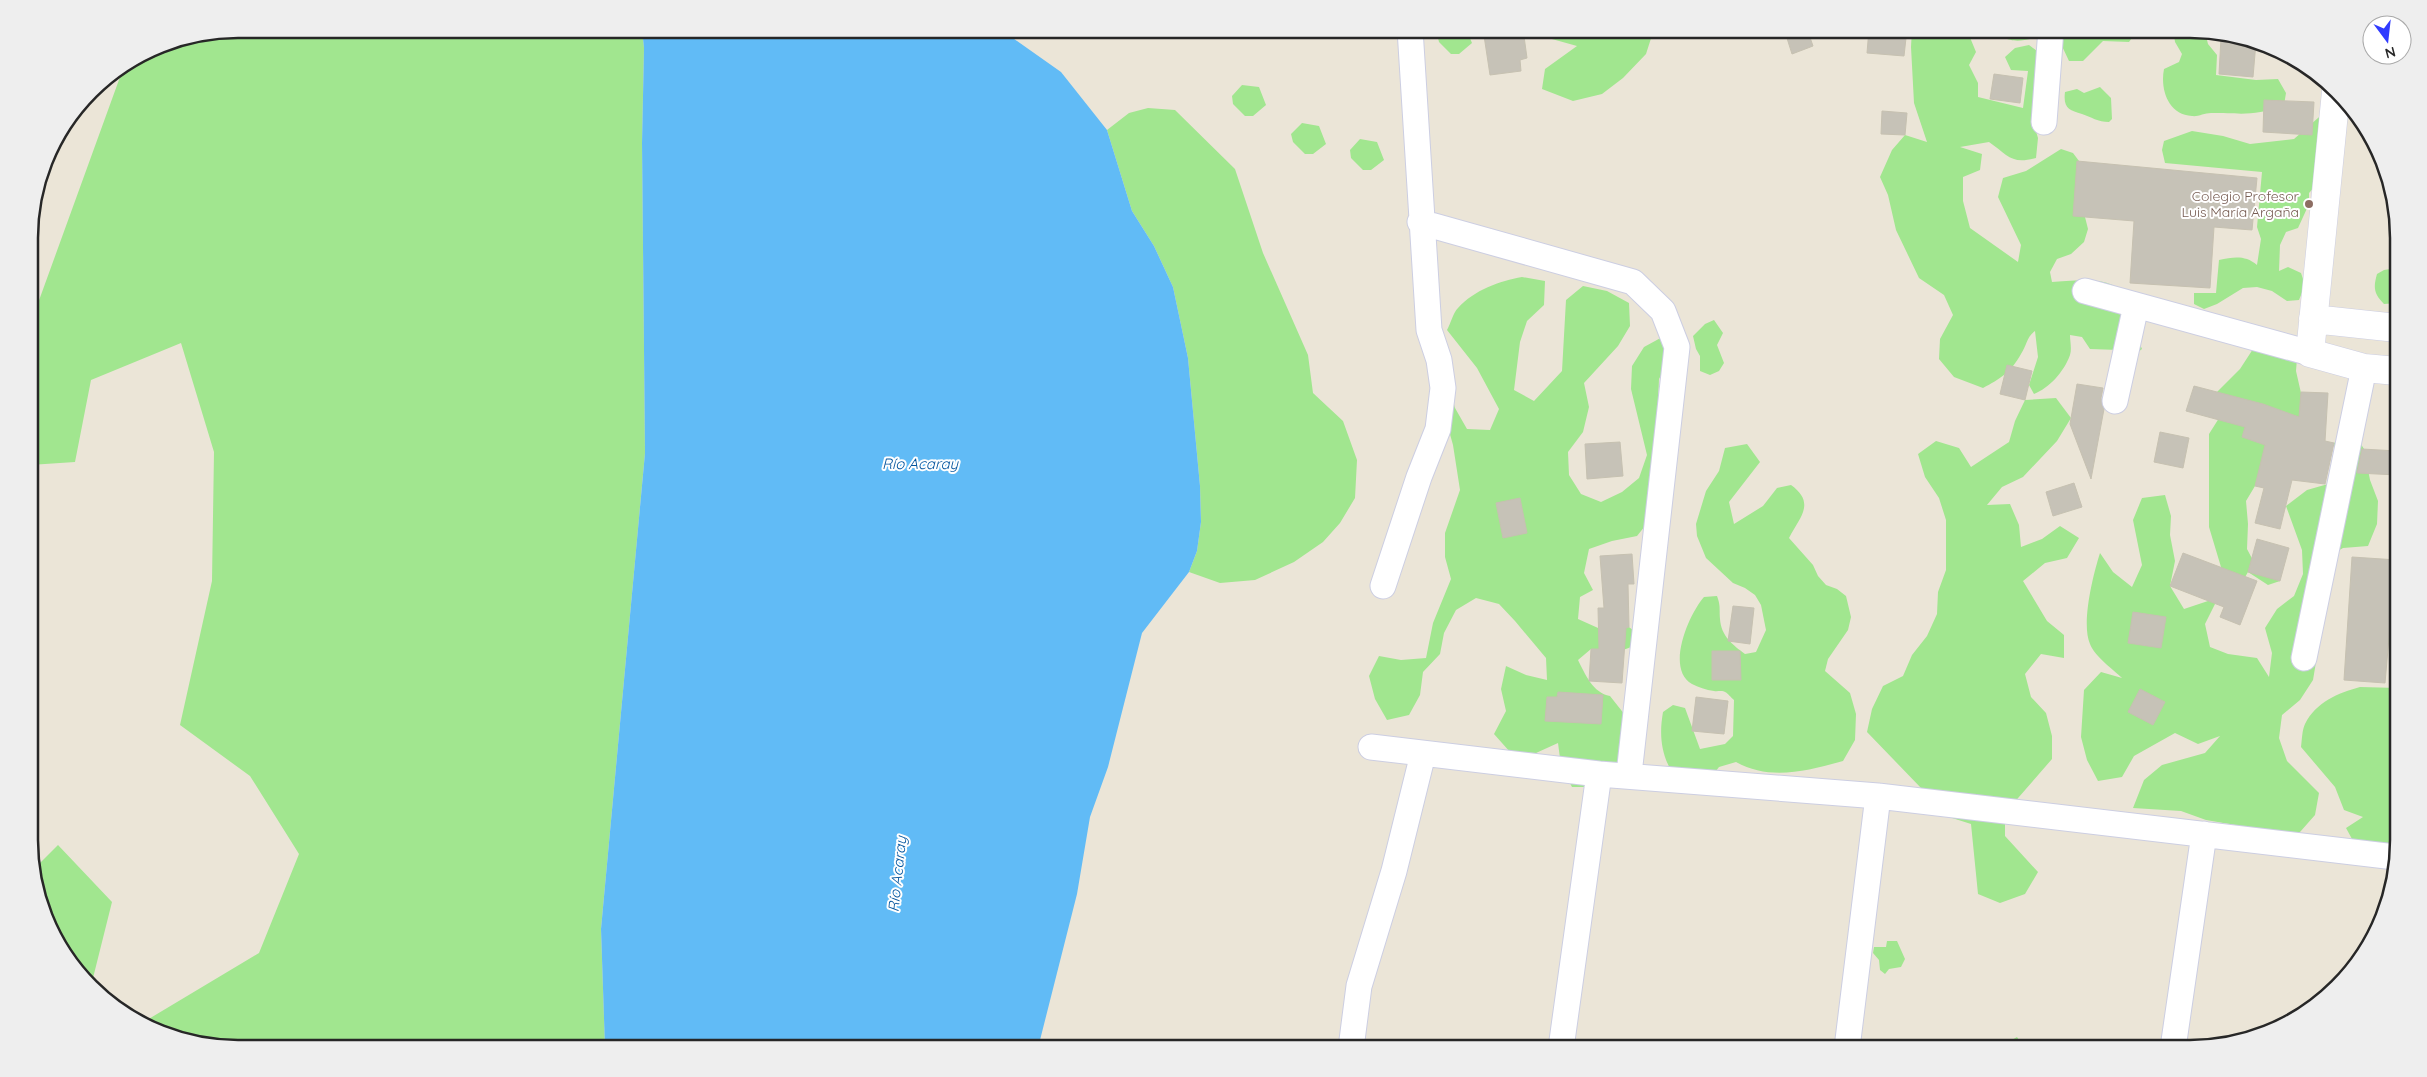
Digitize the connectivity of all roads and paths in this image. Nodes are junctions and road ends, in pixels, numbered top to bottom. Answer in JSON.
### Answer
{"nodes":[{"id":1,"x":1410,"y":38,"type":"edge"},
{"id":2,"x":2050,"y":38,"type":"edge"},
{"id":3,"x":2335,"y":101,"type":"edge"},
{"id":4,"x":2044,"y":122,"type":"dead end"},
{"id":5,"x":1420,"y":222,"type":"junction"},
{"id":6,"x":2084,"y":291,"type":"dead end"},
{"id":7,"x":2136,"y":306,"type":"junction"},
{"id":8,"x":2313,"y":319,"type":"junction"},
{"id":9,"x":2390,"y":327,"type":"edge"},
{"id":10,"x":2310,"y":353,"type":"junction"},
{"id":11,"x":2364,"y":368,"type":"junction"},
{"id":12,"x":2390,"y":370,"type":"edge"},
{"id":13,"x":2115,"y":401,"type":"dead end"},
{"id":14,"x":1383,"y":586,"type":"dead end"},
{"id":15,"x":2304,"y":658,"type":"dead end"},
{"id":16,"x":1371,"y":747,"type":"dead end"},
{"id":17,"x":1424,"y":754,"type":"junction"},
{"id":18,"x":1599,"y":774,"type":"junction"},
{"id":19,"x":1629,"y":774,"type":"junction"},
{"id":20,"x":1878,"y":796,"type":"junction"},
{"id":21,"x":2204,"y":834,"type":"junction"},
{"id":22,"x":2389,"y":856,"type":"edge"},
{"id":23,"x":1352,"y":1040,"type":"edge"},
{"id":24,"x":1562,"y":1040,"type":"edge"},
{"id":25,"x":1848,"y":1040,"type":"edge"},
{"id":26,"x":2174,"y":1040,"type":"edge"}],
"edges":[{"from":1,"to":5,"type":"street"},
{"from":2,"to":4,"type":"street"},
{"from":3,"to":8,"type":"street"},
{"from":5,"to":14,"type":"street"},
{"from":5,"to":19,"type":"street"},
{"from":6,"to":7,"type":"street"},
{"from":7,"to":10,"type":"street"},
{"from":7,"to":13,"type":"street"},
{"from":8,"to":9,"type":"street"},
{"from":8,"to":10,"type":"street"},
{"from":10,"to":11,"type":"street"},
{"from":11,"to":12,"type":"street"},
{"from":11,"to":15,"type":"street"},
{"from":16,"to":17,"type":"street"},
{"from":17,"to":18,"type":"street"},
{"from":17,"to":23,"type":"street"},
{"from":18,"to":19,"type":"street"},
{"from":18,"to":24,"type":"street"},
{"from":19,"to":20,"type":"street"},
{"from":20,"to":21,"type":"street"},
{"from":20,"to":25,"type":"street"},
{"from":21,"to":22,"type":"street"},
{"from":21,"to":26,"type":"street"}]}
